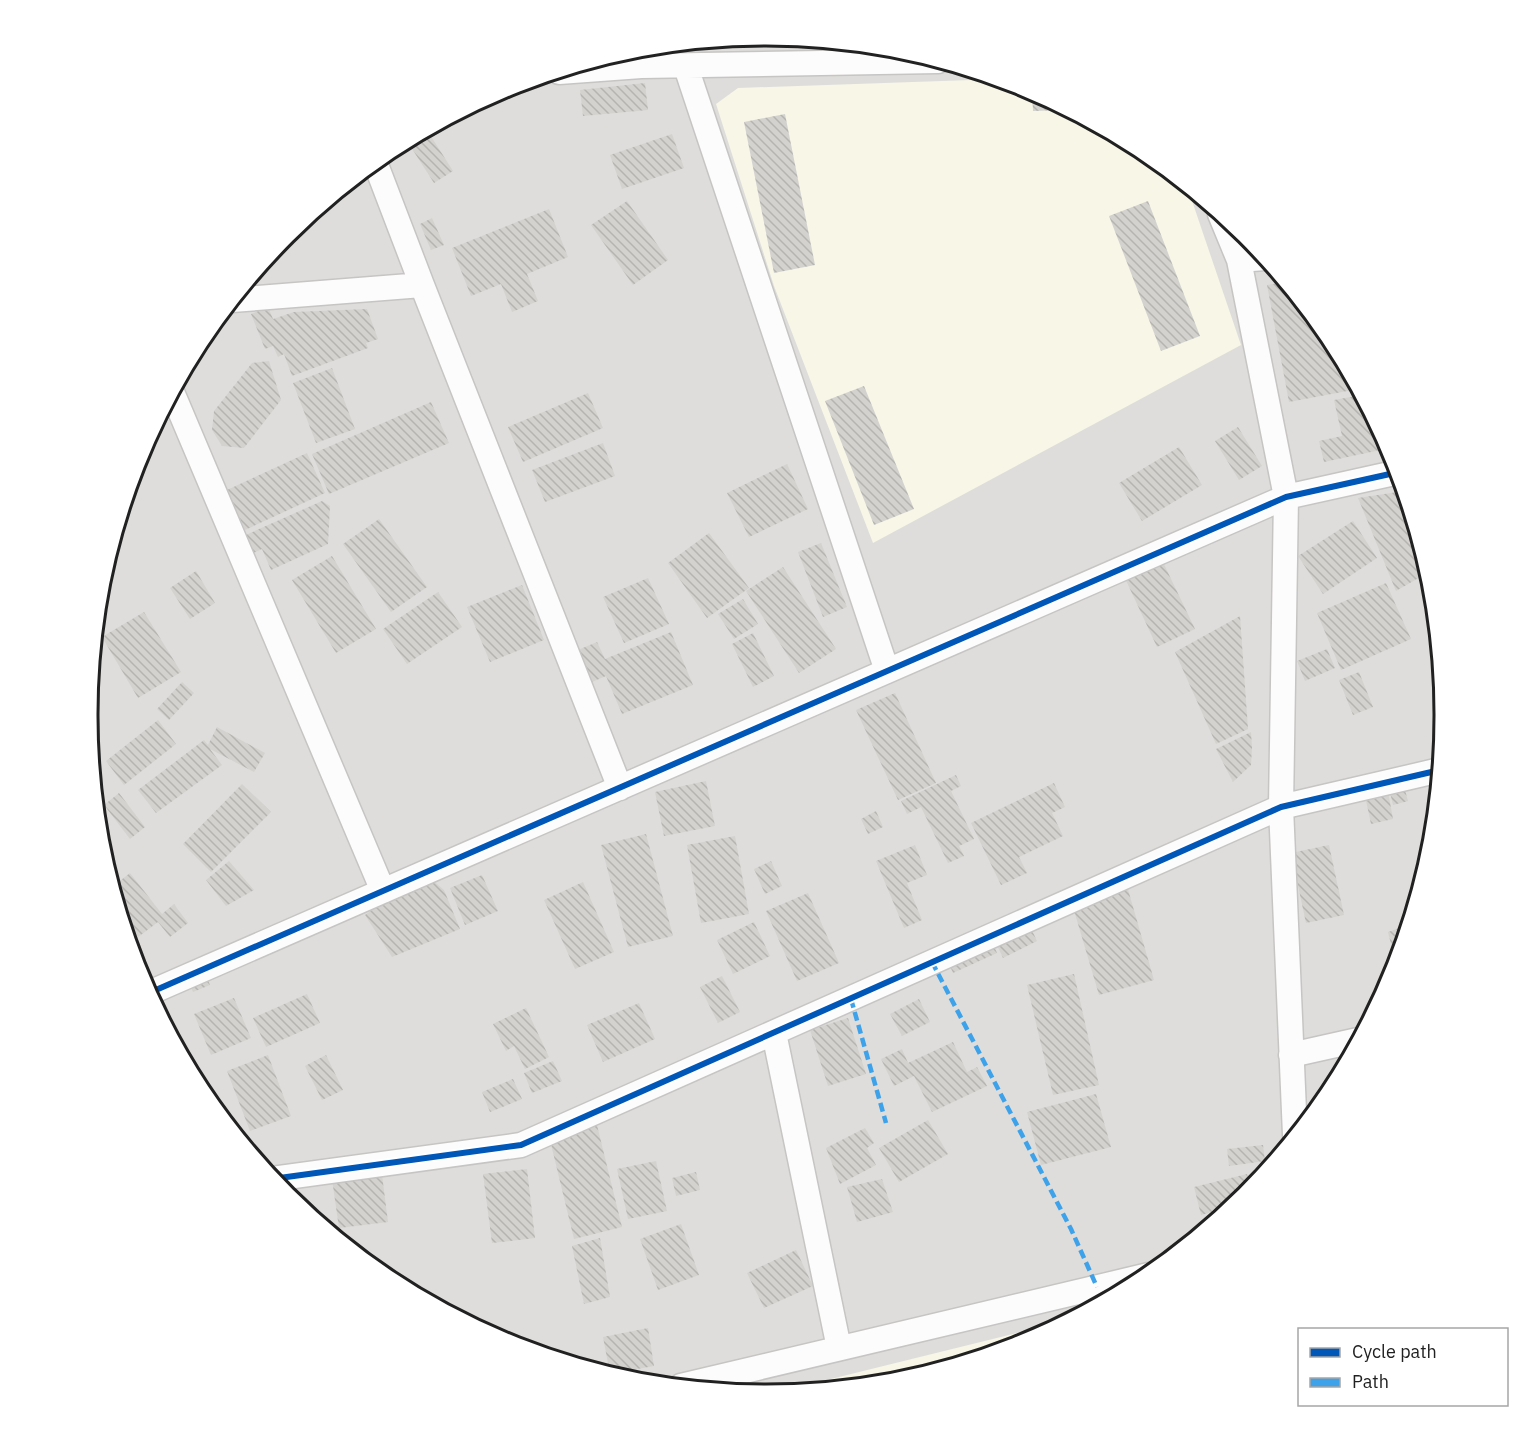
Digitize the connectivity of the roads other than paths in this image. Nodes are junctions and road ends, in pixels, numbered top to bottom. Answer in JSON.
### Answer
{"nodes":[{"id":1,"x":640,"y":58,"type":"edge"},
{"id":2,"x":908,"y":62,"type":"edge"},
{"id":3,"x":686,"y":67,"type":"junction"},
{"id":4,"x":378,"y":171,"type":"edge"},
{"id":5,"x":1227,"y":230,"type":"edge"},
{"id":6,"x":1255,"y":259,"type":"edge"},
{"id":7,"x":1239,"y":261,"type":"junction"},
{"id":8,"x":422,"y":285,"type":"junction"},
{"id":9,"x":243,"y":299,"type":"edge"},
{"id":10,"x":176,"y":401,"type":"edge"},
{"id":11,"x":1390,"y":474,"type":"edge"},
{"id":12,"x":1286,"y":497,"type":"junction"},
{"id":13,"x":887,"y":671,"type":"junction"},
{"id":14,"x":1432,"y":772,"type":"edge"},
{"id":15,"x":620,"y":788,"type":"junction"},
{"id":16,"x":1281,"y":807,"type":"junction"},
{"id":17,"x":383,"y":891,"type":"junction"},
{"id":18,"x":156,"y":990,"type":"edge"},
{"id":19,"x":774,"y":1033,"type":"junction"},
{"id":20,"x":1349,"y":1042,"type":"edge"},
{"id":21,"x":1291,"y":1055,"type":"junction"},
{"id":22,"x":1294,"y":1124,"type":"edge"},
{"id":23,"x":283,"y":1177,"type":"edge"},
{"id":24,"x":1119,"y":1282,"type":"edge"},
{"id":25,"x":839,"y":1348,"type":"junction"},
{"id":26,"x":704,"y":1380,"type":"edge"}],
"edges":[{"from":1,"to":3,"type":"street"},
{"from":2,"to":3,"type":"street"},
{"from":3,"to":13,"type":"street"},
{"from":4,"to":8,"type":"street"},
{"from":5,"to":7,"type":"street"},
{"from":6,"to":7,"type":"street"},
{"from":7,"to":12,"type":"street"},
{"from":8,"to":9,"type":"street"},
{"from":8,"to":15,"type":"street"},
{"from":10,"to":17,"type":"street"},
{"from":11,"to":12,"type":"street"},
{"from":12,"to":13,"type":"street"},
{"from":12,"to":16,"type":"street"},
{"from":13,"to":15,"type":"street"},
{"from":14,"to":16,"type":"street"},
{"from":15,"to":17,"type":"street"},
{"from":16,"to":19,"type":"street"},
{"from":16,"to":21,"type":"street"},
{"from":17,"to":18,"type":"street"},
{"from":19,"to":23,"type":"street"},
{"from":19,"to":25,"type":"street"},
{"from":20,"to":21,"type":"street"},
{"from":21,"to":22,"type":"street"},
{"from":24,"to":25,"type":"street"},
{"from":25,"to":26,"type":"street"}]}
